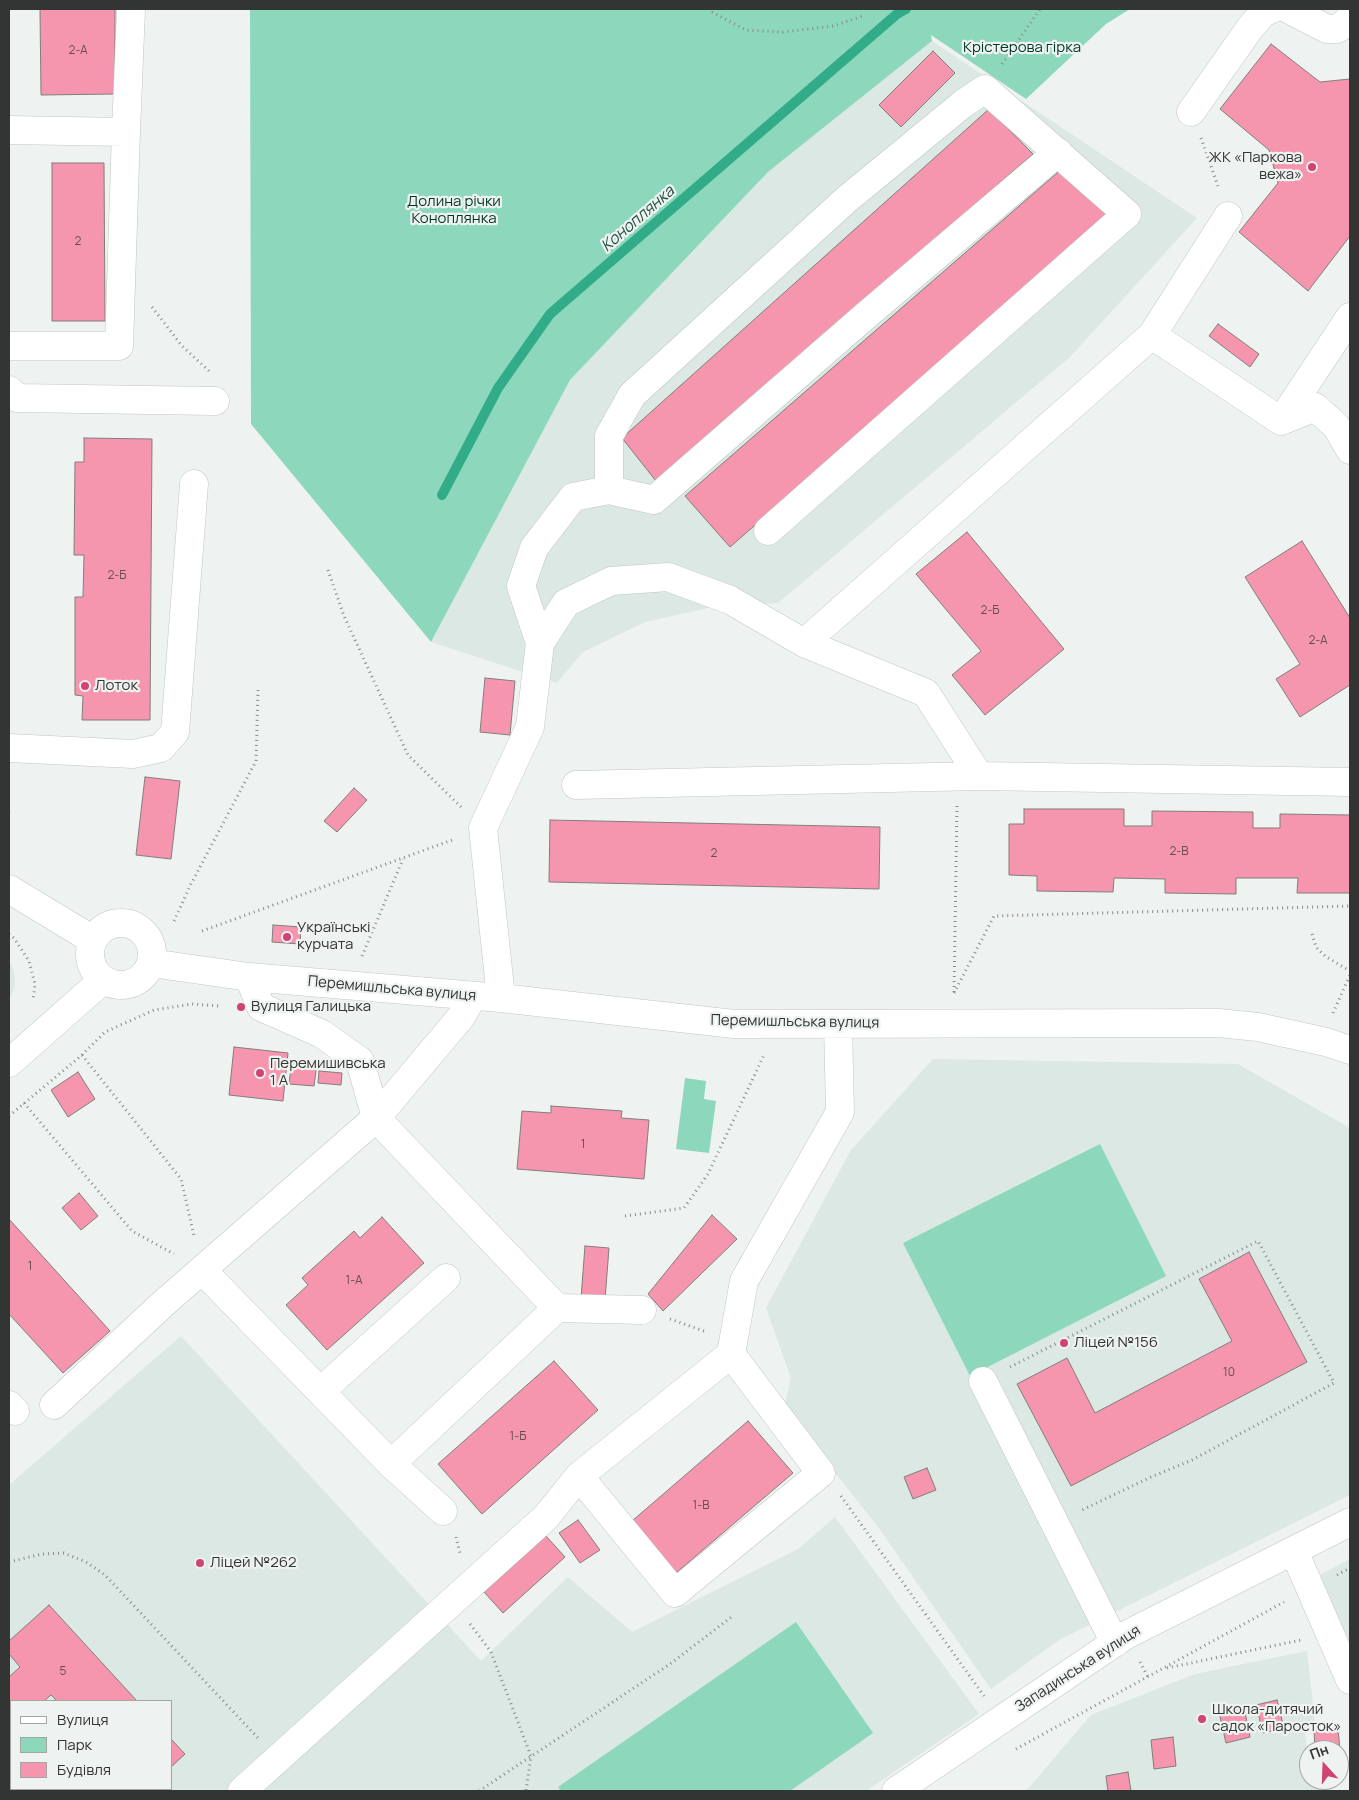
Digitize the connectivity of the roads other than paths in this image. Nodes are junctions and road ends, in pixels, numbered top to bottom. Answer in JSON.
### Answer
{"nodes":[{"id":1,"x":130,"y":9,"type":"edge"},
{"id":2,"x":1272,"y":9,"type":"edge"},
{"id":3,"x":1288,"y":9,"type":"edge"},
{"id":4,"x":1350,"y":18,"type":"edge"},
{"id":5,"x":1191,"y":112,"type":"road end"},
{"id":6,"x":9,"y":130,"type":"edge"},
{"id":7,"x":126,"y":132,"type":"junction"},
{"id":8,"x":1058,"y":152,"type":"junction"},
{"id":9,"x":1228,"y":216,"type":"road end"},
{"id":10,"x":1350,"y":316,"type":"edge"},
{"id":11,"x":1152,"y":335,"type":"junction"},
{"id":12,"x":9,"y":346,"type":"edge"},
{"id":13,"x":215,"y":389,"type":"road end"},
{"id":14,"x":9,"y":390,"type":"edge"},
{"id":15,"x":1281,"y":421,"type":"junction"},
{"id":16,"x":1350,"y":450,"type":"edge"},
{"id":17,"x":194,"y":484,"type":"dead end"},
{"id":18,"x":609,"y":490,"type":"junction"},
{"id":19,"x":768,"y":531,"type":"dead end"},
{"id":20,"x":540,"y":643,"type":"junction"},
{"id":21,"x":804,"y":643,"type":"junction"},
{"id":22,"x":9,"y":748,"type":"edge"},
{"id":23,"x":968,"y":777,"type":"junction"},
{"id":24,"x":1350,"y":782,"type":"edge"},
{"id":25,"x":576,"y":785,"type":"dead end"},
{"id":26,"x":9,"y":889,"type":"edge"},
{"id":27,"x":93,"y":940,"type":"junction"},
{"id":28,"x":151,"y":963,"type":"junction"},
{"id":29,"x":249,"y":977,"type":"junction"},
{"id":30,"x":103,"y":980,"type":"junction"},
{"id":31,"x":473,"y":996,"type":"junction"},
{"id":32,"x":501,"y":998,"type":"junction"},
{"id":33,"x":838,"y":1024,"type":"junction"},
{"id":34,"x":1350,"y":1050,"type":"edge"},
{"id":35,"x":9,"y":1063,"type":"edge"},
{"id":36,"x":376,"y":1118,"type":"junction"},
{"id":37,"x":203,"y":1271,"type":"junction"},
{"id":38,"x":446,"y":1278,"type":"dead end"},
{"id":39,"x":557,"y":1308,"type":"junction"},
{"id":40,"x":642,"y":1310,"type":"road end"},
{"id":41,"x":731,"y":1354,"type":"junction"},
{"id":42,"x":983,"y":1381,"type":"road end"},
{"id":43,"x":321,"y":1391,"type":"junction"},
{"id":44,"x":54,"y":1405,"type":"dead end"},
{"id":45,"x":392,"y":1464,"type":"junction"},
{"id":46,"x":579,"y":1476,"type":"junction"},
{"id":47,"x":443,"y":1511,"type":"dead end"},
{"id":48,"x":1350,"y":1522,"type":"edge"},
{"id":49,"x":1294,"y":1551,"type":"junction"},
{"id":50,"x":1114,"y":1643,"type":"junction"},
{"id":51,"x":1350,"y":1680,"type":"edge"},
{"id":52,"x":242,"y":1791,"type":"edge"},
{"id":53,"x":896,"y":1791,"type":"edge"}],
"edges":[{"from":1,"to":7,"type":"street"},
{"from":2,"to":5,"type":"street"},
{"from":3,"to":4,"type":"street"},
{"from":6,"to":7,"type":"street"},
{"from":7,"to":12,"type":"street"},
{"from":8,"to":18,"type":"street"},
{"from":8,"to":18,"type":"street"},
{"from":8,"to":19,"type":"street"},
{"from":9,"to":11,"type":"street"},
{"from":10,"to":15,"type":"street"},
{"from":11,"to":15,"type":"street"},
{"from":11,"to":21,"type":"street"},
{"from":13,"to":14,"type":"street"},
{"from":15,"to":16,"type":"street"},
{"from":17,"to":22,"type":"street"},
{"from":18,"to":20,"type":"street"},
{"from":20,"to":21,"type":"street"},
{"from":20,"to":32,"type":"street"},
{"from":21,"to":23,"type":"street"},
{"from":23,"to":24,"type":"street"},
{"from":23,"to":25,"type":"street"},
{"from":26,"to":27,"type":"street"},
{"from":27,"to":28,"type":"street"},
{"from":27,"to":30,"type":"street"},
{"from":28,"to":29,"type":"street","name":"Перемишльська вулиця"},
{"from":28,"to":30,"type":"street"},
{"from":29,"to":31,"type":"street","name":"Перемишльська вулиця"},
{"from":29,"to":36,"type":"street"},
{"from":30,"to":35,"type":"street"},
{"from":31,"to":32,"type":"street","name":"Перемишльська вулиця"},
{"from":31,"to":36,"type":"street"},
{"from":32,"to":33,"type":"street","name":"Перемишльська вулиця"},
{"from":33,"to":34,"type":"street","name":"Перемишльська вулиця"},
{"from":33,"to":41,"type":"street"},
{"from":36,"to":37,"type":"street"},
{"from":36,"to":39,"type":"street"},
{"from":37,"to":43,"type":"street"},
{"from":37,"to":44,"type":"street"},
{"from":38,"to":43,"type":"street"},
{"from":39,"to":40,"type":"street"},
{"from":39,"to":45,"type":"street"},
{"from":41,"to":46,"type":"street"},
{"from":41,"to":46,"type":"street"},
{"from":42,"to":50,"type":"street"},
{"from":43,"to":45,"type":"street"},
{"from":45,"to":47,"type":"street"},
{"from":46,"to":52,"type":"street"},
{"from":48,"to":49,"type":"street","name":"Западинська вулиця"},
{"from":49,"to":50,"type":"street","name":"Западинська вулиця"},
{"from":49,"to":51,"type":"street"},
{"from":50,"to":53,"type":"street","name":"Западинська вулиця"}]}
